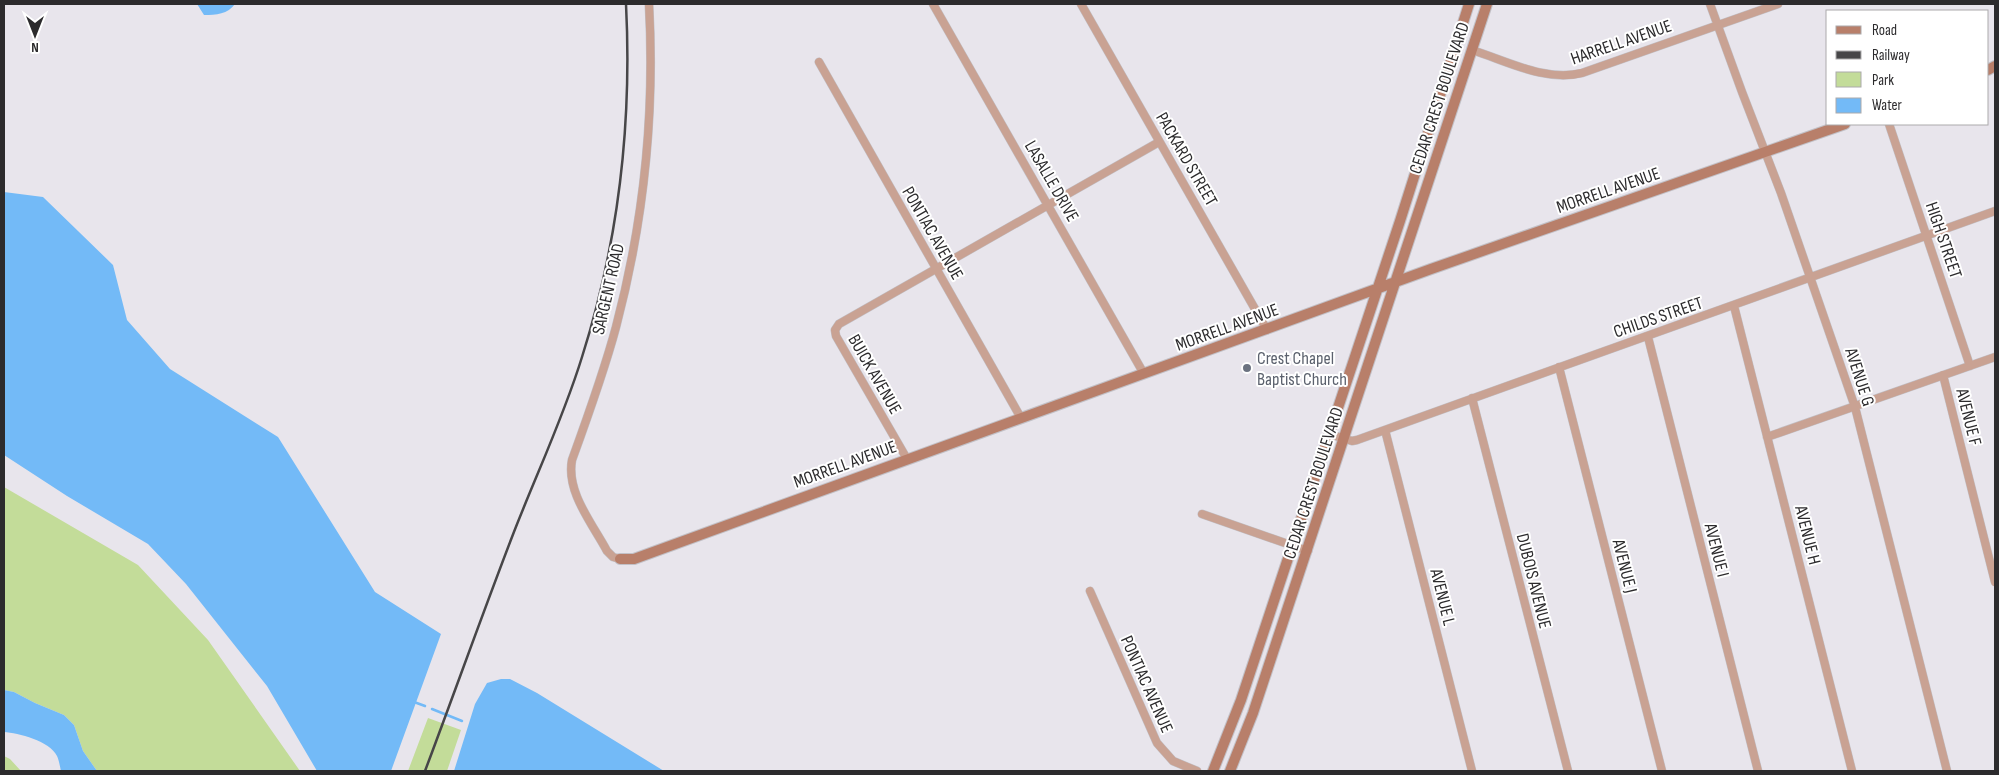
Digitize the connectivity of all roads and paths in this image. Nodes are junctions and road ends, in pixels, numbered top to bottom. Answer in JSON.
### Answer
{"nodes":[{"id":1,"x":649,"y":4,"type":"edge"},
{"id":2,"x":934,"y":4,"type":"edge"},
{"id":3,"x":1081,"y":4,"type":"edge"},
{"id":4,"x":1469,"y":4,"type":"edge"},
{"id":5,"x":1487,"y":4,"type":"edge"},
{"id":6,"x":1710,"y":4,"type":"edge"},
{"id":7,"x":1778,"y":4,"type":"edge"},
{"id":8,"x":1718,"y":24,"type":"junction"},
{"id":9,"x":1456,"y":44,"type":"junction"},
{"id":10,"x":1472,"y":50,"type":"junction"},
{"id":11,"x":819,"y":62,"type":"dead end"},
{"id":12,"x":1842,"y":125,"type":"edge"},
{"id":13,"x":1889,"y":125,"type":"edge"},
{"id":14,"x":1160,"y":142,"type":"junction"},
{"id":15,"x":1765,"y":151,"type":"junction"},
{"id":16,"x":1048,"y":204,"type":"junction"},
{"id":17,"x":1995,"y":211,"type":"edge"},
{"id":18,"x":1927,"y":235,"type":"junction"},
{"id":19,"x":936,"y":268,"type":"junction"},
{"id":20,"x":1811,"y":278,"type":"junction"},
{"id":21,"x":1396,"y":282,"type":"junction"},
{"id":22,"x":1376,"y":290,"type":"junction"},
{"id":23,"x":1734,"y":306,"type":"junction"},
{"id":24,"x":1267,"y":330,"type":"junction"},
{"id":25,"x":1648,"y":336,"type":"junction"},
{"id":26,"x":1995,"y":357,"type":"edge"},
{"id":27,"x":1970,"y":366,"type":"junction"},
{"id":28,"x":1559,"y":367,"type":"junction"},
{"id":29,"x":1144,"y":374,"type":"junction"},
{"id":30,"x":1943,"y":375,"type":"junction"},
{"id":31,"x":1472,"y":398,"type":"junction"},
{"id":32,"x":1855,"y":407,"type":"junction"},
{"id":33,"x":1020,"y":418,"type":"junction"},
{"id":34,"x":1385,"y":430,"type":"junction"},
{"id":35,"x":1328,"y":434,"type":"junction"},
{"id":36,"x":1767,"y":436,"type":"junction"},
{"id":37,"x":1344,"y":439,"type":"junction"},
{"id":38,"x":907,"y":459,"type":"junction"},
{"id":39,"x":1202,"y":514,"type":"dead end"},
{"id":40,"x":1291,"y":545,"type":"junction"},
{"id":41,"x":1308,"y":551,"type":"junction"},
{"id":42,"x":620,"y":559,"type":"joint"},
{"id":43,"x":1995,"y":582,"type":"edge"},
{"id":44,"x":1090,"y":591,"type":"dead end"},
{"id":45,"x":1197,"y":771,"type":"edge"},
{"id":46,"x":1213,"y":771,"type":"edge"},
{"id":47,"x":1230,"y":771,"type":"edge"},
{"id":48,"x":1472,"y":771,"type":"edge"},
{"id":49,"x":1568,"y":771,"type":"edge"},
{"id":50,"x":1662,"y":771,"type":"edge"},
{"id":51,"x":1758,"y":771,"type":"edge"},
{"id":52,"x":1852,"y":771,"type":"edge"},
{"id":53,"x":1947,"y":771,"type":"edge"}],
"edges":[{"from":1,"to":42,"type":"street","name":"SARGENT ROAD"},
{"from":2,"to":16,"type":"street","name":"LASALLE DRIVE"},
{"from":3,"to":14,"type":"street","name":"PACKARD STREET"},
{"from":4,"to":9,"type":"main road","name":"CEDAR CREST BOULEVARD"},
{"from":5,"to":10,"type":"main road","name":"CEDAR CREST BOULEVARD"},
{"from":6,"to":8,"type":"street","name":"AVENUE G"},
{"from":7,"to":8,"type":"street","name":"HARRELL AVENUE"},
{"from":8,"to":10,"type":"street","name":"HARRELL AVENUE"},
{"from":8,"to":15,"type":"street","name":"AVENUE G"},
{"from":9,"to":10,"type":"main road"},
{"from":9,"to":22,"type":"main road","name":"CEDAR CREST BOULEVARD"},
{"from":10,"to":21,"type":"main road","name":"CEDAR CREST BOULEVARD"},
{"from":11,"to":19,"type":"street","name":"PONTIAC AVENUE"},
{"from":12,"to":15,"type":"main road","name":"MORRELL AVENUE"},
{"from":13,"to":18,"type":"street","name":"HIGH STREET"},
{"from":14,"to":16,"type":"street"},
{"from":14,"to":24,"type":"street","name":"PACKARD STREET"},
{"from":15,"to":20,"type":"street","name":"AVENUE G"},
{"from":15,"to":21,"type":"main road","name":"MORRELL AVENUE"},
{"from":16,"to":19,"type":"street"},
{"from":16,"to":29,"type":"street","name":"LASALLE DRIVE"},
{"from":17,"to":18,"type":"street","name":"CHILDS STREET"},
{"from":18,"to":20,"type":"street","name":"CHILDS STREET"},
{"from":18,"to":27,"type":"street","name":"HIGH STREET"},
{"from":19,"to":33,"type":"street","name":"PONTIAC AVENUE"},
{"from":19,"to":38,"type":"street","name":"BUICK AVENUE"},
{"from":20,"to":23,"type":"street","name":"CHILDS STREET"},
{"from":20,"to":32,"type":"street","name":"AVENUE G"},
{"from":21,"to":22,"type":"main road","name":"MORRELL AVENUE"},
{"from":21,"to":37,"type":"main road","name":"CEDAR CREST BOULEVARD"},
{"from":22,"to":24,"type":"main road","name":"MORRELL AVENUE"},
{"from":22,"to":35,"type":"main road","name":"CEDAR CREST BOULEVARD"},
{"from":23,"to":25,"type":"street","name":"CHILDS STREET"},
{"from":23,"to":36,"type":"street","name":"AVENUE H"},
{"from":24,"to":29,"type":"main road","name":"MORRELL AVENUE"},
{"from":25,"to":28,"type":"street","name":"CHILDS STREET"},
{"from":25,"to":51,"type":"street","name":"AVENUE I"},
{"from":26,"to":27,"type":"street"},
{"from":27,"to":30,"type":"street"},
{"from":28,"to":31,"type":"street","name":"CHILDS STREET"},
{"from":28,"to":50,"type":"street","name":"AVENUE J"},
{"from":29,"to":33,"type":"main road","name":"MORRELL AVENUE"},
{"from":30,"to":32,"type":"street"},
{"from":30,"to":43,"type":"street","name":"AVENUE F"},
{"from":31,"to":34,"type":"street","name":"CHILDS STREET"},
{"from":31,"to":49,"type":"street","name":"DUBOIS AVENUE"},
{"from":32,"to":36,"type":"street"},
{"from":32,"to":53,"type":"street","name":"AVENUE G"},
{"from":33,"to":38,"type":"main road","name":"MORRELL AVENUE"},
{"from":34,"to":37,"type":"street","name":"CHILDS STREET"},
{"from":34,"to":48,"type":"street","name":"AVENUE L"},
{"from":35,"to":37,"type":"street","name":"CHILDS STREET"},
{"from":35,"to":40,"type":"main road","name":"CEDAR CREST BOULEVARD"},
{"from":36,"to":52,"type":"street","name":"AVENUE H"},
{"from":37,"to":41,"type":"main road","name":"CEDAR CREST BOULEVARD"},
{"from":38,"to":42,"type":"main road","name":"MORRELL AVENUE"},
{"from":39,"to":40,"type":"street"},
{"from":40,"to":41,"type":"street"},
{"from":40,"to":46,"type":"main road","name":"CEDAR CREST BOULEVARD"},
{"from":41,"to":47,"type":"main road","name":"CEDAR CREST BOULEVARD"},
{"from":44,"to":45,"type":"street","name":"PONTIAC AVENUE"}]}
